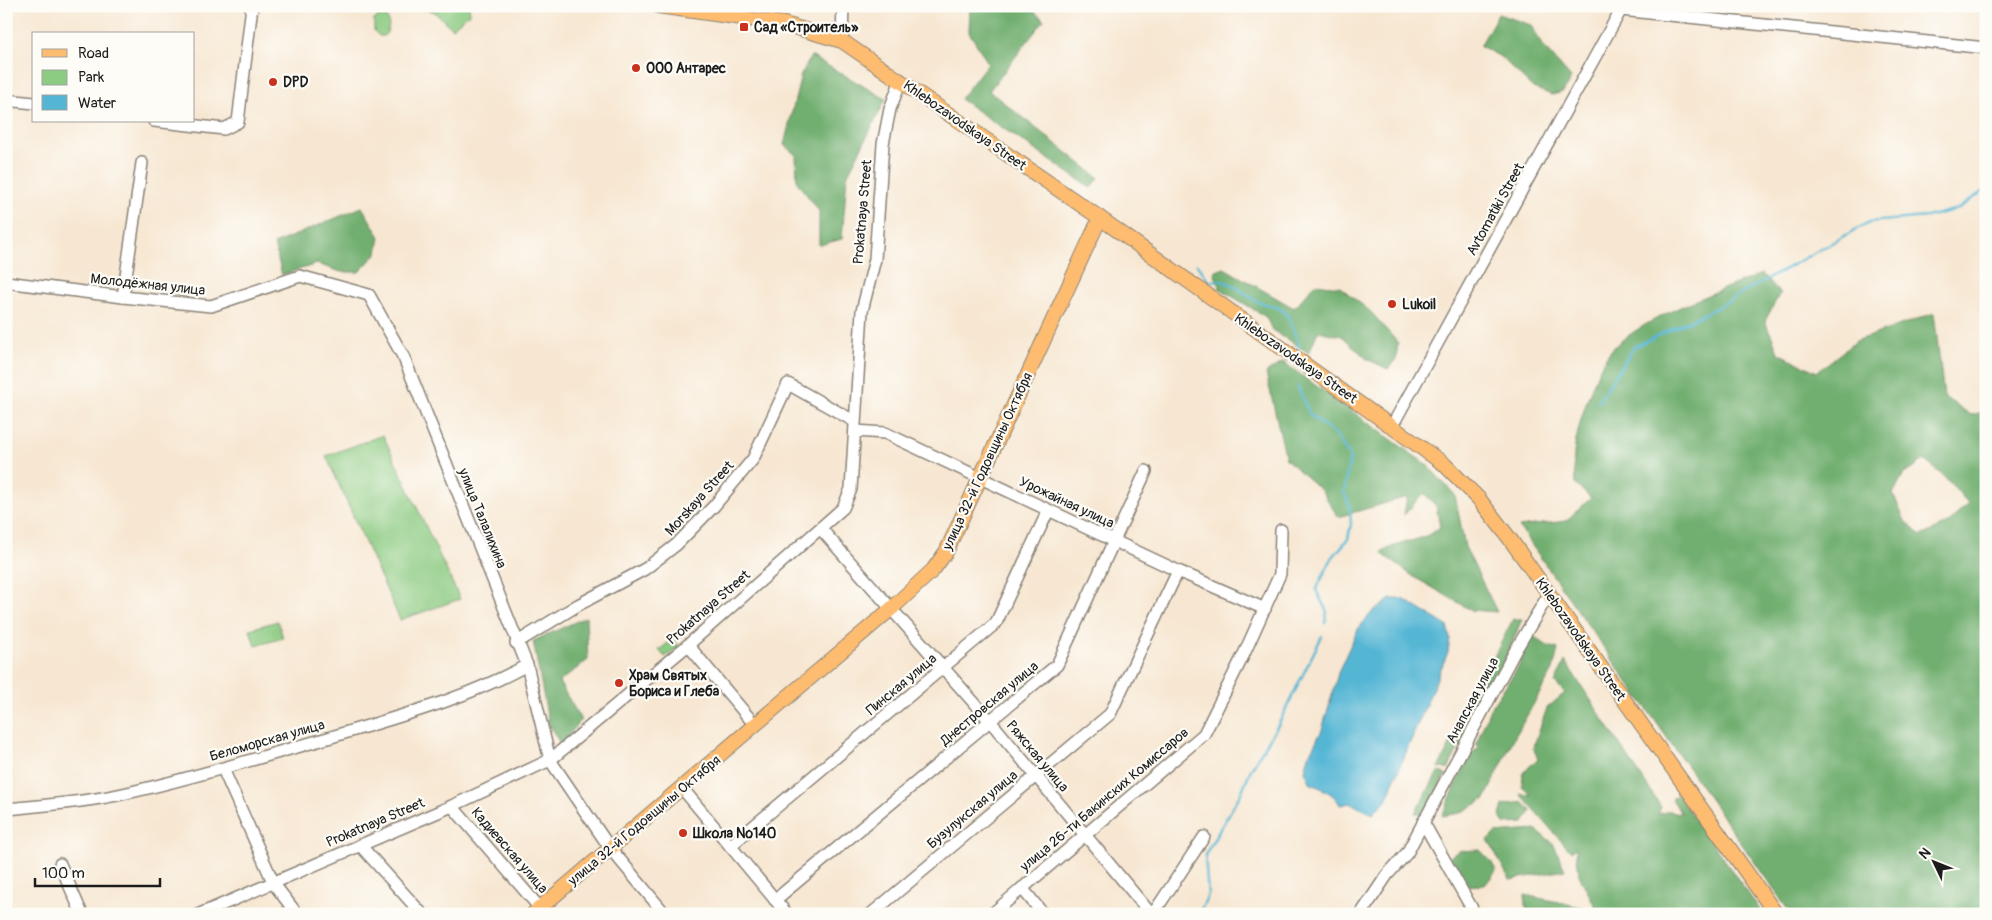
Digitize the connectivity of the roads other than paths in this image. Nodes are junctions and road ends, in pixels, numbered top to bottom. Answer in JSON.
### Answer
{"nodes":[{"id":1,"x":252,"y":6,"type":"edge"},
{"id":2,"x":658,"y":6,"type":"edge"},
{"id":3,"x":843,"y":6,"type":"edge"},
{"id":4,"x":1622,"y":8,"type":"edge"},
{"id":5,"x":842,"y":41,"type":"junction"},
{"id":6,"x":1986,"y":48,"type":"edge"},
{"id":7,"x":901,"y":80,"type":"junction"},
{"id":8,"x":6,"y":100,"type":"edge"},
{"id":9,"x":32,"y":103,"type":"edge"},
{"id":10,"x":163,"y":122,"type":"edge"},
{"id":11,"x":142,"y":163,"type":"dead end"},
{"id":12,"x":1100,"y":218,"type":"junction"},
{"id":13,"x":6,"y":282,"type":"edge"},
{"id":14,"x":369,"y":294,"type":"joint"},
{"id":15,"x":123,"y":298,"type":"junction"},
{"id":16,"x":788,"y":384,"type":"joint"},
{"id":17,"x":855,"y":426,"type":"junction"},
{"id":18,"x":1392,"y":426,"type":"junction"},
{"id":19,"x":1146,"y":470,"type":"dead end"},
{"id":20,"x":980,"y":477,"type":"junction"},
{"id":21,"x":1048,"y":511,"type":"junction"},
{"id":22,"x":821,"y":529,"type":"junction"},
{"id":23,"x":1281,"y":530,"type":"dead end"},
{"id":24,"x":1114,"y":540,"type":"junction"},
{"id":25,"x":1178,"y":571,"type":"junction"},
{"id":26,"x":1549,"y":594,"type":"junction"},
{"id":27,"x":891,"y":609,"type":"junction"},
{"id":28,"x":1265,"y":609,"type":"junction"},
{"id":29,"x":516,"y":643,"type":"junction"},
{"id":30,"x":688,"y":645,"type":"junction"},
{"id":31,"x":527,"y":665,"type":"junction"},
{"id":32,"x":942,"y":670,"type":"junction"},
{"id":33,"x":990,"y":722,"type":"junction"},
{"id":34,"x":755,"y":725,"type":"junction"},
{"id":35,"x":550,"y":760,"type":"junction"},
{"id":36,"x":223,"y":769,"type":"junction"},
{"id":37,"x":1035,"y":776,"type":"junction"},
{"id":38,"x":682,"y":788,"type":"junction"},
{"id":39,"x":452,"y":806,"type":"junction"},
{"id":40,"x":6,"y":809,"type":"edge"},
{"id":41,"x":1423,"y":822,"type":"junction"},
{"id":42,"x":1084,"y":835,"type":"junction"},
{"id":43,"x":1204,"y":837,"type":"dead end"},
{"id":44,"x":360,"y":844,"type":"junction"},
{"id":45,"x":730,"y":846,"type":"junction"},
{"id":46,"x":610,"y":848,"type":"junction"},
{"id":47,"x":60,"y":864,"type":"dead end"},
{"id":48,"x":274,"y":884,"type":"junction"},
{"id":49,"x":1022,"y":888,"type":"junction"},
{"id":50,"x":775,"y":900,"type":"junction"},
{"id":51,"x":539,"y":912,"type":"edge"},
{"id":52,"x":82,"y":914,"type":"edge"},
{"id":53,"x":200,"y":914,"type":"edge"},
{"id":54,"x":297,"y":914,"type":"edge"},
{"id":55,"x":422,"y":914,"type":"edge"},
{"id":56,"x":665,"y":914,"type":"edge"},
{"id":57,"x":787,"y":914,"type":"edge"},
{"id":58,"x":871,"y":914,"type":"edge"},
{"id":59,"x":992,"y":914,"type":"edge"},
{"id":60,"x":1043,"y":914,"type":"edge"},
{"id":61,"x":1152,"y":914,"type":"edge"},
{"id":62,"x":1361,"y":914,"type":"edge"},
{"id":63,"x":1475,"y":914,"type":"edge"},
{"id":64,"x":1776,"y":914,"type":"edge"}],
"edges":[{"from":1,"to":10,"type":"street"},
{"from":2,"to":5,"type":"main road","name":"Khlebozavodskaya Street"},
{"from":3,"to":5,"type":"street"},
{"from":4,"to":6,"type":"street"},
{"from":4,"to":18,"type":"street","name":"Avtomatiki Street"},
{"from":5,"to":7,"type":"main road","name":"Khlebozavodskaya Street"},
{"from":7,"to":12,"type":"main road","name":"Khlebozavodskaya Street"},
{"from":7,"to":17,"type":"street","name":"Prokatnaya Street"},
{"from":8,"to":9,"type":"street"},
{"from":11,"to":15,"type":"street"},
{"from":12,"to":18,"type":"main road","name":"Khlebozavodskaya Street"},
{"from":12,"to":20,"type":"main road","name":"улица 32-й Годовщины Октября"},
{"from":13,"to":15,"type":"street","name":"Молодёжная улица"},
{"from":14,"to":15,"type":"street","name":"Молодёжная улица"},
{"from":14,"to":29,"type":"street","name":"улица Талалихина"},
{"from":16,"to":17,"type":"street","name":"Урожайная улица"},
{"from":16,"to":29,"type":"street","name":"Morskaya Street"},
{"from":17,"to":20,"type":"street","name":"Урожайная улица"},
{"from":17,"to":22,"type":"street","name":"Prokatnaya Street"},
{"from":18,"to":26,"type":"main road","name":"Khlebozavodskaya Street"},
{"from":19,"to":24,"type":"street","name":"Днестровская улица"},
{"from":20,"to":21,"type":"street","name":"Урожайная улица"},
{"from":20,"to":27,"type":"main road","name":"улица 32-й Годовщины Октября"},
{"from":21,"to":24,"type":"street","name":"Урожайная улица"},
{"from":21,"to":32,"type":"street","name":"Пинская улица"},
{"from":22,"to":27,"type":"street","name":"Ряжская улица"},
{"from":22,"to":30,"type":"street","name":"Prokatnaya Street"},
{"from":23,"to":28,"type":"street","name":"улица 26-ти Бакинских Комиссаров"},
{"from":24,"to":25,"type":"street","name":"Урожайная улица"},
{"from":24,"to":33,"type":"street","name":"Днестровская улица"},
{"from":25,"to":28,"type":"street","name":"Урожайная улица"},
{"from":25,"to":37,"type":"street","name":"Бузулукская улица"},
{"from":26,"to":41,"type":"street","name":"Анапская улица"},
{"from":26,"to":64,"type":"main road","name":"Khlebozavodskaya Street"},
{"from":27,"to":32,"type":"street","name":"Ряжская улица"},
{"from":27,"to":34,"type":"main road","name":"улица 32-й Годовщины Октября"},
{"from":28,"to":42,"type":"street","name":"улица 26-ти Бакинских Комиссаров"},
{"from":29,"to":31,"type":"street","name":"улица Талалихина"},
{"from":30,"to":34,"type":"street"},
{"from":30,"to":35,"type":"street","name":"Prokatnaya Street"},
{"from":31,"to":35,"type":"street","name":"улица Талалихина"},
{"from":31,"to":36,"type":"street","name":"Беломорская улица"},
{"from":32,"to":33,"type":"street","name":"Ряжская улица"},
{"from":32,"to":45,"type":"street","name":"Пинская улица"},
{"from":33,"to":37,"type":"street","name":"Ряжская улица"},
{"from":33,"to":50,"type":"street","name":"Днестровская улица"},
{"from":34,"to":38,"type":"main road","name":"улица 32-й Годовщины Октября"},
{"from":35,"to":39,"type":"street","name":"Prokatnaya Street"},
{"from":35,"to":46,"type":"street"},
{"from":36,"to":40,"type":"street","name":"Беломорская улица"},
{"from":36,"to":48,"type":"street"},
{"from":37,"to":42,"type":"street","name":"Ряжская улица"},
{"from":37,"to":58,"type":"street","name":"Бузулукская улица"},
{"from":38,"to":45,"type":"street"},
{"from":38,"to":46,"type":"main road","name":"улица 32-й Годовщины Октября"},
{"from":39,"to":44,"type":"street","name":"Prokatnaya Street"},
{"from":39,"to":51,"type":"street","name":"Кадиевская улица"},
{"from":41,"to":62,"type":"street","name":"Анапская улица"},
{"from":41,"to":63,"type":"street"},
{"from":42,"to":49,"type":"street","name":"улица 26-ти Бакинских Комиссаров"},
{"from":42,"to":61,"type":"street","name":"Ряжская улица"},
{"from":43,"to":61,"type":"street","name":"Ряжская улица"},
{"from":44,"to":48,"type":"street","name":"Prokatnaya Street"},
{"from":44,"to":55,"type":"street"},
{"from":45,"to":50,"type":"street"},
{"from":46,"to":51,"type":"main road","name":"улица 32-й Годовщины Октября"},
{"from":46,"to":56,"type":"street"},
{"from":47,"to":52,"type":"street"},
{"from":48,"to":53,"type":"street","name":"Prokatnaya Street"},
{"from":48,"to":54,"type":"street"},
{"from":49,"to":59,"type":"street","name":"улица 26-ти Бакинских Комиссаров"},
{"from":49,"to":60,"type":"street"},
{"from":50,"to":57,"type":"street"}]}
